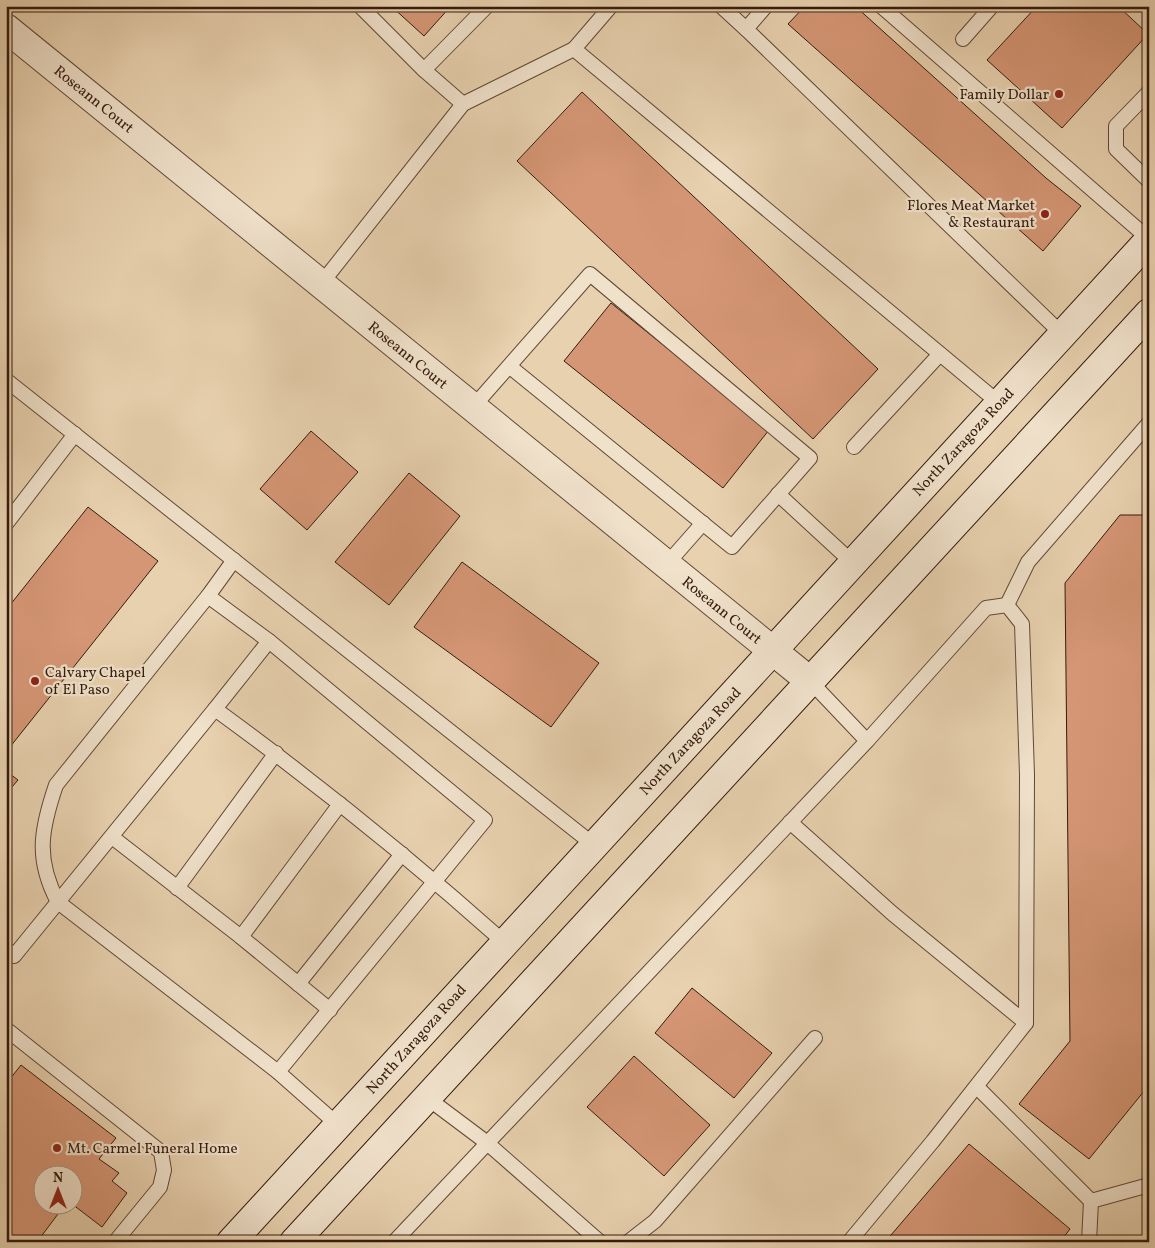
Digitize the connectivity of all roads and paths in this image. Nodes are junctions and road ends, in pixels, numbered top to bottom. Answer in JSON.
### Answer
{"nodes":[{"id":1,"x":360,"y":6,"type":"edge"},
{"id":2,"x":487,"y":6,"type":"edge"},
{"id":3,"x":611,"y":6,"type":"edge"},
{"id":4,"x":721,"y":6,"type":"edge"},
{"id":5,"x":766,"y":6,"type":"edge"},
{"id":6,"x":881,"y":6,"type":"edge"},
{"id":7,"x":992,"y":6,"type":"edge"},
{"id":8,"x":6,"y":28,"type":"edge"},
{"id":9,"x":746,"y":29,"type":"junction"},
{"id":10,"x":963,"y":39,"type":"dead end"},
{"id":11,"x":574,"y":49,"type":"junction"},
{"id":12,"x":424,"y":70,"type":"junction"},
{"id":13,"x":1149,"y":92,"type":"edge"},
{"id":14,"x":463,"y":104,"type":"junction"},
{"id":15,"x":1149,"y":181,"type":"edge"},
{"id":16,"x":1149,"y":240,"type":"edge"},
{"id":17,"x":321,"y":284,"type":"junction"},
{"id":18,"x":1149,"y":313,"type":"edge"},
{"id":19,"x":1062,"y":334,"type":"junction"},
{"id":20,"x":940,"y":354,"type":"junction"},
{"id":21,"x":509,"y":366,"type":"junction"},
{"id":22,"x":6,"y":380,"type":"edge"},
{"id":23,"x":999,"y":403,"type":"junction"},
{"id":24,"x":473,"y":407,"type":"junction"},
{"id":25,"x":1149,"y":423,"type":"edge"},
{"id":26,"x":75,"y":434,"type":"junction"},
{"id":27,"x":854,"y":447,"type":"dead end"},
{"id":28,"x":778,"y":494,"type":"junction"},
{"id":29,"x":703,"y":523,"type":"junction"},
{"id":30,"x":6,"y":524,"type":"edge"},
{"id":31,"x":234,"y":560,"type":"junction"},
{"id":32,"x":852,"y":563,"type":"junction"},
{"id":33,"x":666,"y":564,"type":"junction"},
{"id":34,"x":208,"y":596,"type":"junction"},
{"id":35,"x":1007,"y":604,"type":"junction"},
{"id":36,"x":269,"y":641,"type":"junction"},
{"id":37,"x":772,"y":651,"type":"junction"},
{"id":38,"x":810,"y":681,"type":"junction"},
{"id":39,"x":215,"y":709,"type":"junction"},
{"id":40,"x":867,"y":741,"type":"junction"},
{"id":41,"x":276,"y":753,"type":"junction"},
{"id":42,"x":340,"y":804,"type":"junction"},
{"id":43,"x":790,"y":822,"type":"junction"},
{"id":44,"x":112,"y":837,"type":"junction"},
{"id":45,"x":594,"y":845,"type":"junction"},
{"id":46,"x":402,"y":854,"type":"junction"},
{"id":47,"x":435,"y":881,"type":"junction"},
{"id":48,"x":176,"y":888,"type":"junction"},
{"id":49,"x":58,"y":902,"type":"junction"},
{"id":50,"x":242,"y":937,"type":"junction"},
{"id":51,"x":504,"y":943,"type":"junction"},
{"id":52,"x":6,"y":949,"type":"edge"},
{"id":53,"x":298,"y":984,"type":"junction"},
{"id":54,"x":330,"y":1010,"type":"junction"},
{"id":55,"x":1026,"y":1024,"type":"junction"},
{"id":56,"x":6,"y":1029,"type":"edge"},
{"id":57,"x":815,"y":1038,"type":"dead end"},
{"id":58,"x":278,"y":1072,"type":"junction"},
{"id":59,"x":977,"y":1087,"type":"junction"},
{"id":60,"x":426,"y":1097,"type":"junction"},
{"id":61,"x":338,"y":1125,"type":"junction"},
{"id":62,"x":486,"y":1142,"type":"junction"},
{"id":63,"x":1149,"y":1185,"type":"edge"},
{"id":64,"x":1091,"y":1202,"type":"junction"},
{"id":65,"x":115,"y":1242,"type":"edge"},
{"id":66,"x":231,"y":1242,"type":"edge"},
{"id":67,"x":294,"y":1242,"type":"edge"},
{"id":68,"x":394,"y":1242,"type":"edge"},
{"id":69,"x":600,"y":1242,"type":"edge"},
{"id":70,"x":628,"y":1242,"type":"edge"},
{"id":71,"x":849,"y":1242,"type":"edge"},
{"id":72,"x":1089,"y":1242,"type":"edge"}],
"edges":[{"from":1,"to":12,"type":"lane"},
{"from":2,"to":12,"type":"lane"},
{"from":3,"to":11,"type":"lane"},
{"from":4,"to":9,"type":"lane"},
{"from":5,"to":9,"type":"lane"},
{"from":6,"to":16,"type":"lane"},
{"from":7,"to":10,"type":"lane"},
{"from":8,"to":17,"type":"main road","name":"Roseann Court"},
{"from":9,"to":19,"type":"lane"},
{"from":11,"to":14,"type":"lane"},
{"from":11,"to":20,"type":"lane"},
{"from":12,"to":14,"type":"lane"},
{"from":13,"to":15,"type":"lane"},
{"from":14,"to":17,"type":"lane"},
{"from":16,"to":19,"type":"main road","name":"North Zaragoza Road"},
{"from":17,"to":24,"type":"main road","name":"Roseann Court"},
{"from":18,"to":38,"type":"main road"},
{"from":19,"to":23,"type":"main road","name":"North Zaragoza Road"},
{"from":20,"to":23,"type":"lane"},
{"from":20,"to":27,"type":"lane"},
{"from":21,"to":24,"type":"lane"},
{"from":21,"to":28,"type":"lane"},
{"from":21,"to":29,"type":"lane"},
{"from":22,"to":26,"type":"lane"},
{"from":23,"to":32,"type":"main road","name":"North Zaragoza Road"},
{"from":24,"to":33,"type":"main road","name":"Roseann Court"},
{"from":25,"to":35,"type":"lane"},
{"from":26,"to":30,"type":"lane"},
{"from":26,"to":31,"type":"lane"},
{"from":28,"to":29,"type":"lane"},
{"from":28,"to":32,"type":"lane"},
{"from":29,"to":33,"type":"lane"},
{"from":31,"to":34,"type":"lane"},
{"from":31,"to":45,"type":"lane"},
{"from":32,"to":37,"type":"main road","name":"North Zaragoza Road"},
{"from":33,"to":37,"type":"main road","name":"Roseann Court"},
{"from":34,"to":36,"type":"lane"},
{"from":34,"to":49,"type":"lane"},
{"from":35,"to":40,"type":"lane"},
{"from":35,"to":55,"type":"lane"},
{"from":36,"to":39,"type":"lane"},
{"from":36,"to":47,"type":"lane"},
{"from":37,"to":38,"type":"main road","name":"Roseann Court"},
{"from":37,"to":45,"type":"main road","name":"North Zaragoza Road"},
{"from":38,"to":40,"type":"lane"},
{"from":38,"to":60,"type":"main road"},
{"from":39,"to":41,"type":"lane"},
{"from":39,"to":44,"type":"lane"},
{"from":40,"to":43,"type":"lane"},
{"from":41,"to":42,"type":"lane"},
{"from":41,"to":48,"type":"lane"},
{"from":42,"to":46,"type":"lane"},
{"from":42,"to":50,"type":"lane"},
{"from":43,"to":55,"type":"lane"},
{"from":43,"to":62,"type":"lane"},
{"from":44,"to":48,"type":"lane"},
{"from":44,"to":49,"type":"lane"},
{"from":45,"to":51,"type":"main road","name":"North Zaragoza Road"},
{"from":46,"to":47,"type":"lane"},
{"from":46,"to":53,"type":"lane"},
{"from":47,"to":51,"type":"lane"},
{"from":47,"to":54,"type":"lane"},
{"from":48,"to":50,"type":"lane"},
{"from":49,"to":52,"type":"lane"},
{"from":49,"to":58,"type":"lane"},
{"from":50,"to":53,"type":"lane"},
{"from":51,"to":61,"type":"main road","name":"North Zaragoza Road"},
{"from":53,"to":54,"type":"lane"},
{"from":54,"to":58,"type":"lane"},
{"from":55,"to":59,"type":"lane"},
{"from":56,"to":65,"type":"lane"},
{"from":57,"to":70,"type":"lane"},
{"from":58,"to":61,"type":"lane"},
{"from":59,"to":64,"type":"lane"},
{"from":59,"to":71,"type":"lane"},
{"from":60,"to":62,"type":"lane"},
{"from":60,"to":67,"type":"main road"},
{"from":61,"to":66,"type":"main road","name":"North Zaragoza Road"},
{"from":62,"to":68,"type":"lane"},
{"from":62,"to":69,"type":"lane"},
{"from":63,"to":64,"type":"lane"},
{"from":64,"to":72,"type":"lane"}]}
